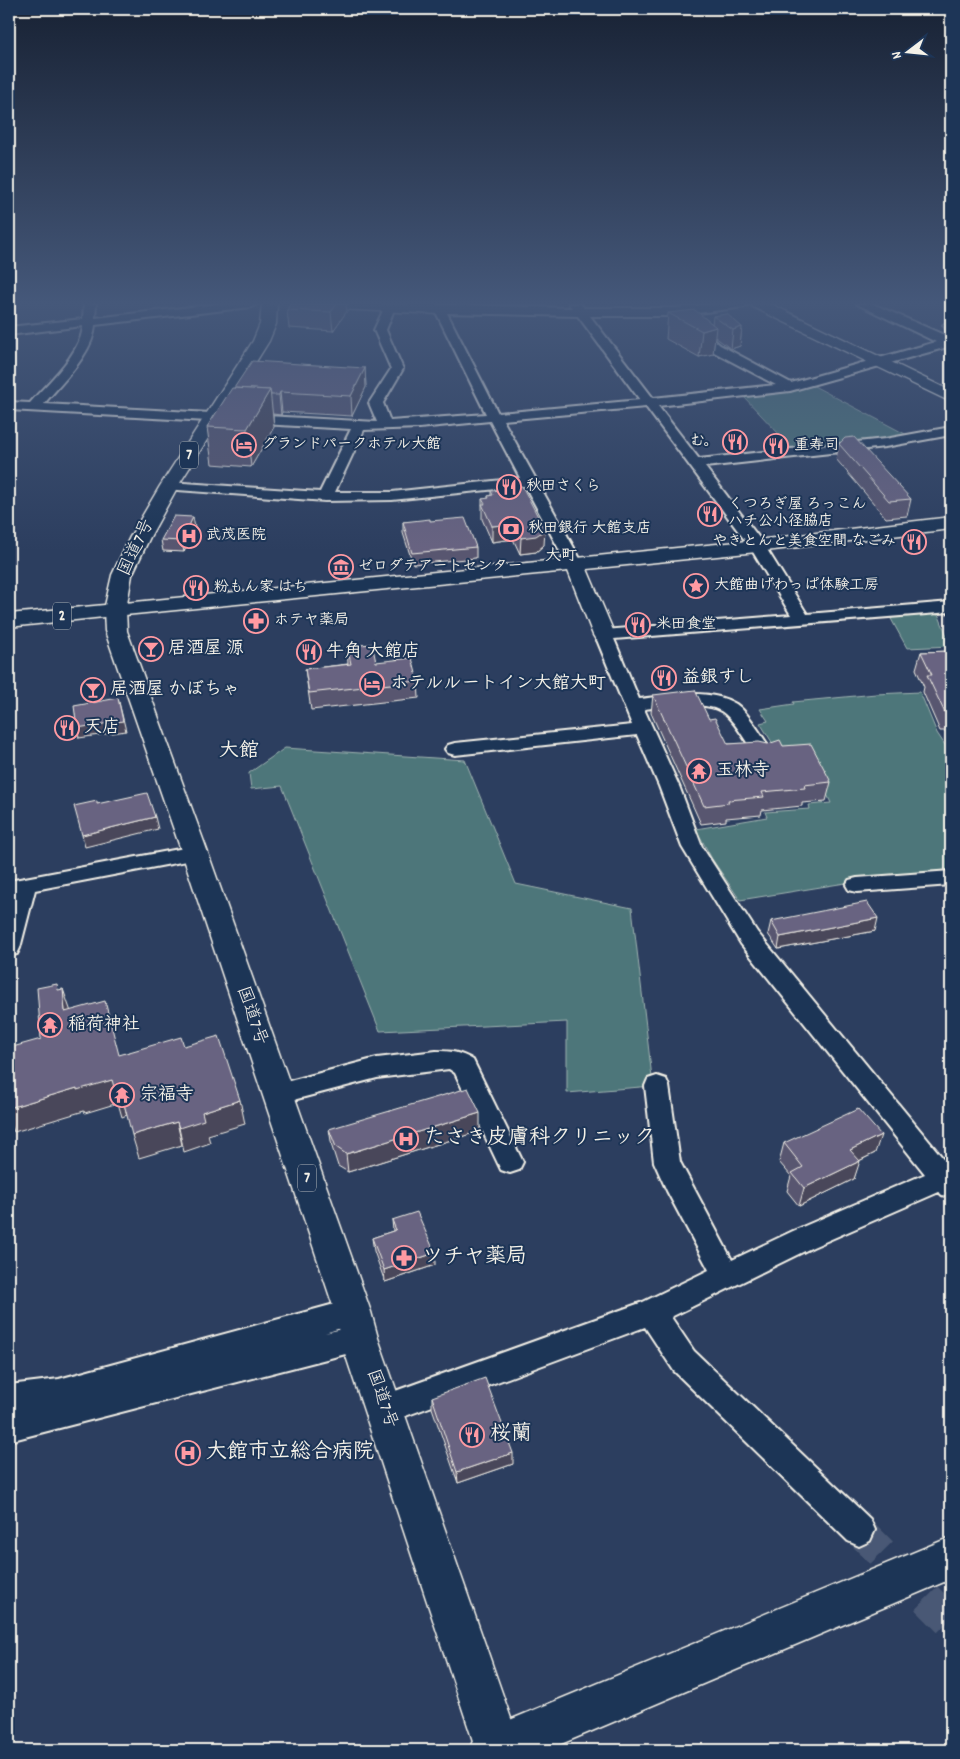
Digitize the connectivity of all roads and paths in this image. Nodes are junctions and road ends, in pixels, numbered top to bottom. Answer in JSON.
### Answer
{"nodes":[{"id":1,"x":51,"y":386,"type":"edge"},
{"id":2,"x":233,"y":386,"type":"edge"},
{"id":3,"x":387,"y":386,"type":"edge"},
{"id":4,"x":478,"y":386,"type":"edge"},
{"id":5,"x":636,"y":386,"type":"edge"},
{"id":6,"x":793,"y":386,"type":"edge"},
{"id":7,"x":929,"y":386,"type":"edge"},
{"id":8,"x":790,"y":387,"type":"joint"},
{"id":9,"x":951,"y":397,"type":"edge"},
{"id":10,"x":648,"y":402,"type":"junction"},
{"id":11,"x":9,"y":406,"type":"edge"},
{"id":12,"x":34,"y":407,"type":"junction"},
{"id":13,"x":214,"y":417,"type":"junction"},
{"id":14,"x":494,"y":417,"type":"junction"},
{"id":15,"x":359,"y":426,"type":"junction"},
{"id":16,"x":385,"y":426,"type":"junction"},
{"id":17,"x":951,"y":431,"type":"edge"},
{"id":18,"x":695,"y":464,"type":"junction"},
{"id":19,"x":530,"y":482,"type":"junction"},
{"id":20,"x":169,"y":486,"type":"junction"},
{"id":21,"x":325,"y":497,"type":"junction"},
{"id":22,"x":951,"y":523,"type":"edge"},
{"id":23,"x":756,"y":546,"type":"junction"},
{"id":24,"x":575,"y":564,"type":"junction"},
{"id":25,"x":951,"y":607,"type":"edge"},
{"id":26,"x":115,"y":610,"type":"junction"},
{"id":27,"x":802,"y":619,"type":"junction"},
{"id":28,"x":9,"y":621,"type":"edge"},
{"id":29,"x":604,"y":635,"type":"junction"},
{"id":30,"x":632,"y":705,"type":"junction"},
{"id":31,"x":643,"y":729,"type":"junction"},
{"id":32,"x":455,"y":749,"type":"dead end"},
{"id":33,"x":764,"y":754,"type":"edge"},
{"id":34,"x":195,"y":853,"type":"junction"},
{"id":35,"x":951,"y":878,"type":"edge"},
{"id":36,"x":857,"y":885,"type":"dead end"},
{"id":37,"x":18,"y":887,"type":"edge"},
{"id":38,"x":9,"y":948,"type":"edge"},
{"id":39,"x":657,"y":1086,"type":"dead end"},
{"id":40,"x":278,"y":1094,"type":"junction"},
{"id":41,"x":510,"y":1162,"type":"dead end"},
{"id":42,"x":948,"y":1182,"type":"edge"},
{"id":43,"x":726,"y":1275,"type":"junction"},
{"id":44,"x":651,"y":1312,"type":"junction"},
{"id":45,"x":356,"y":1325,"type":"junction"},
{"id":46,"x":9,"y":1399,"type":"edge"},
{"id":47,"x":384,"y":1409,"type":"junction"},
{"id":48,"x":9,"y":1426,"type":"edge"},
{"id":49,"x":859,"y":1530,"type":"tunnel mouth"},
{"id":50,"x":951,"y":1558,"type":"edge"},
{"id":51,"x":496,"y":1749,"type":"edge"}],
"edges":[{"from":1,"to":12,"type":"street"},
{"from":2,"to":13,"type":"main road","name":"国道7号","number":"7"},
{"from":3,"to":16,"type":"street"},
{"from":4,"to":14,"type":"street"},
{"from":5,"to":10,"type":"street"},
{"from":6,"to":8,"type":"street"},
{"from":7,"to":9,"type":"main road"},
{"from":8,"to":10,"type":"street"},
{"from":10,"to":14,"type":"street"},
{"from":10,"to":18,"type":"street"},
{"from":11,"to":12,"type":"street"},
{"from":12,"to":13,"type":"street"},
{"from":13,"to":15,"type":"street"},
{"from":13,"to":20,"type":"main road","name":"国道7号","number":"7"},
{"from":14,"to":16,"type":"street"},
{"from":14,"to":19,"type":"street"},
{"from":15,"to":16,"type":"street"},
{"from":15,"to":21,"type":"street"},
{"from":17,"to":18,"type":"street"},
{"from":18,"to":23,"type":"street"},
{"from":19,"to":21,"type":"street"},
{"from":19,"to":24,"type":"street"},
{"from":20,"to":21,"type":"street"},
{"from":20,"to":26,"type":"main road","name":"国道7号","number":"7"},
{"from":22,"to":23,"type":"main road"},
{"from":23,"to":24,"type":"main road"},
{"from":23,"to":27,"type":"street"},
{"from":24,"to":26,"type":"main road"},
{"from":24,"to":29,"type":"main road"},
{"from":25,"to":27,"type":"street"},
{"from":26,"to":28,"type":"main road","number":"2"},
{"from":26,"to":34,"type":"main road","name":"国道7号","number":"7"},
{"from":27,"to":29,"type":"street"},
{"from":29,"to":30,"type":"street"},
{"from":30,"to":31,"type":"street"},
{"from":30,"to":33,"type":"street"},
{"from":31,"to":32,"type":"street"},
{"from":31,"to":42,"type":"street"},
{"from":34,"to":37,"type":"street"},
{"from":34,"to":40,"type":"main road","name":"国道7号","number":"7"},
{"from":35,"to":36,"type":"street"},
{"from":37,"to":38,"type":"street"},
{"from":39,"to":43,"type":"street"},
{"from":40,"to":41,"type":"street"},
{"from":40,"to":45,"type":"main road","name":"国道7号","number":"7"},
{"from":42,"to":43,"type":"street"},
{"from":43,"to":44,"type":"street"},
{"from":44,"to":47,"type":"street"},
{"from":44,"to":49,"type":"street"},
{"from":45,"to":46,"type":"street"},
{"from":45,"to":47,"type":"main road","name":"国道7号","number":"7"},
{"from":45,"to":48,"type":"street"},
{"from":47,"to":51,"type":"main road","name":"国道7号","number":"7"},
{"from":50,"to":51,"type":"main road"}]}
